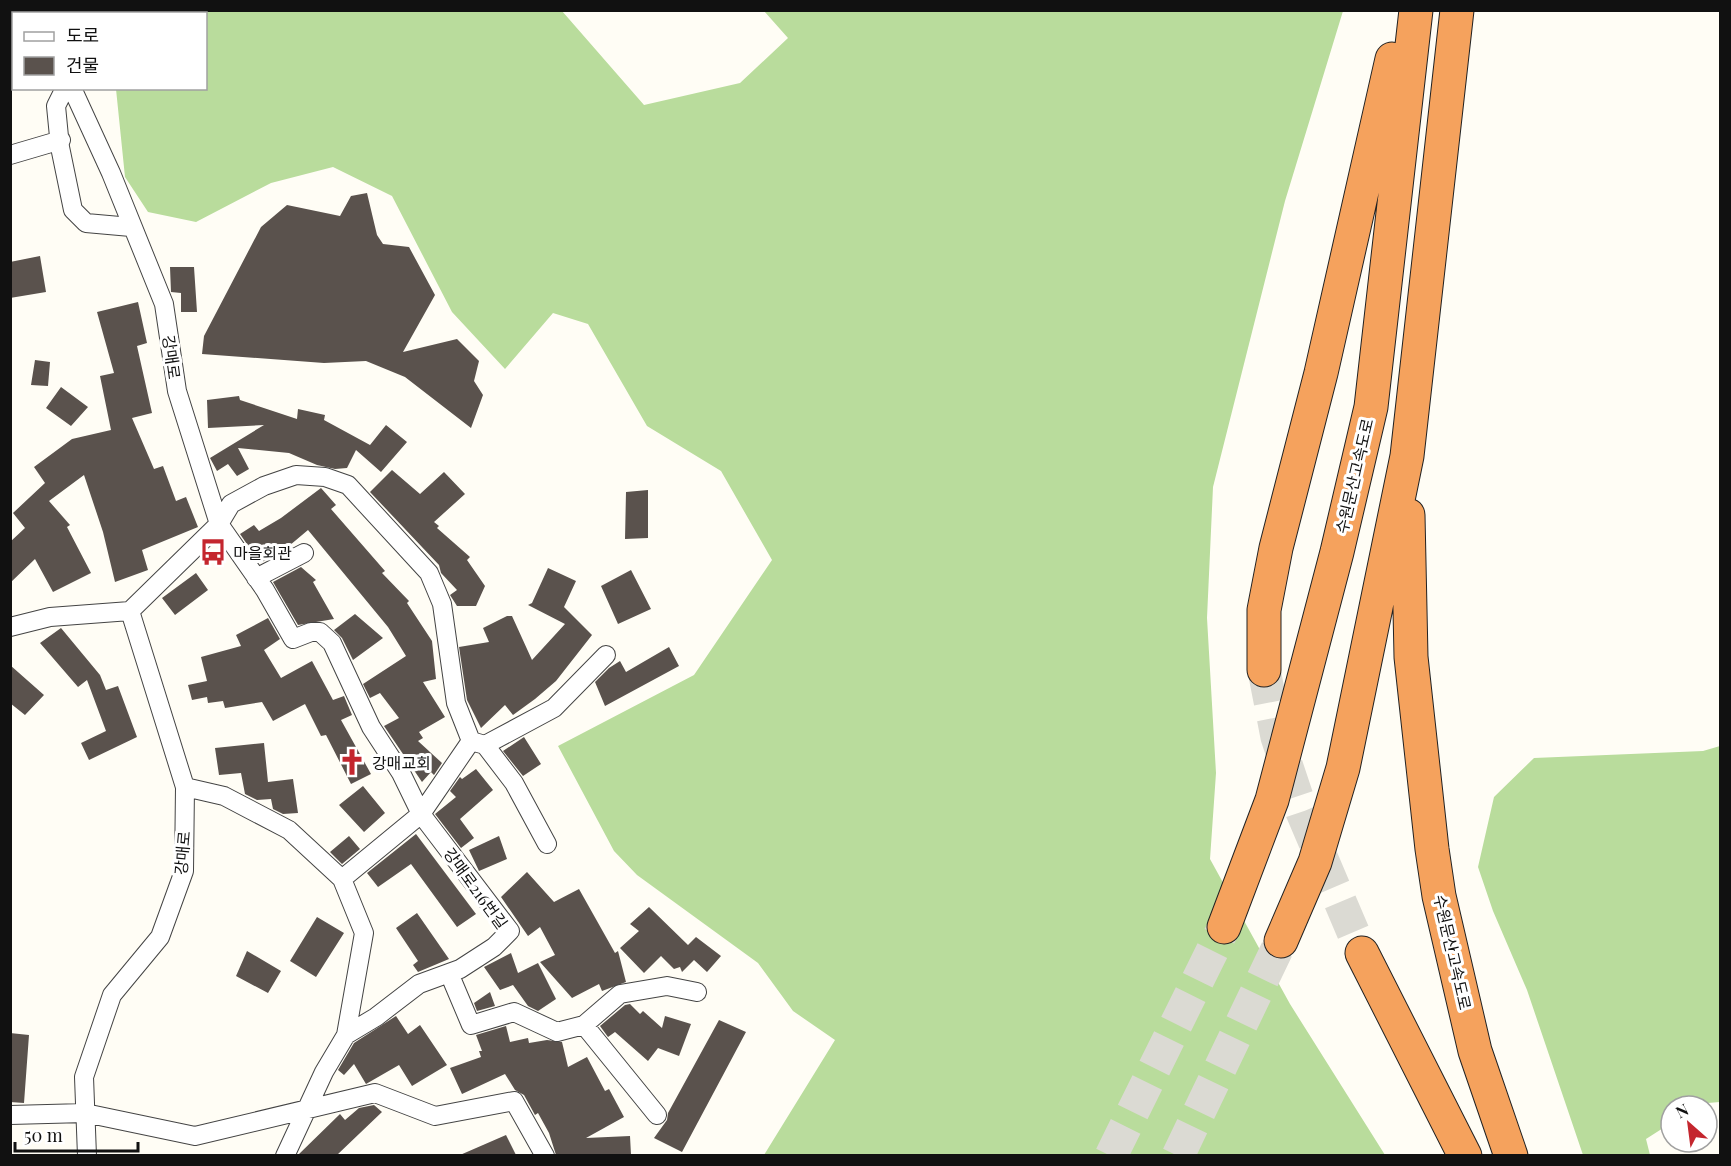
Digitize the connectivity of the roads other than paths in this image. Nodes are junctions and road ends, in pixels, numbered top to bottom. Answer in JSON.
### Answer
{"nodes":[{"id":1,"x":1403,"y":10,"type":"edge"},
{"id":2,"x":1416,"y":10,"type":"edge"},
{"id":3,"x":1457,"y":10,"type":"edge"},
{"id":4,"x":63,"y":90,"type":"edge"},
{"id":5,"x":73,"y":90,"type":"edge"},
{"id":6,"x":61,"y":140,"type":"junction"},
{"id":7,"x":10,"y":155,"type":"edge"},
{"id":8,"x":131,"y":227,"type":"junction"},
{"id":9,"x":1407,"y":456,"type":"junction"},
{"id":10,"x":219,"y":524,"type":"junction"},
{"id":11,"x":304,"y":553,"type":"dead end"},
{"id":12,"x":256,"y":578,"type":"junction"},
{"id":13,"x":130,"y":611,"type":"junction"},
{"id":14,"x":10,"y":627,"type":"edge"},
{"id":15,"x":606,"y":655,"type":"dead end"},
{"id":16,"x":1264,"y":670,"type":"tunnel mouth"},
{"id":17,"x":478,"y":743,"type":"junction"},
{"id":18,"x":185,"y":787,"type":"junction"},
{"id":19,"x":421,"y":814,"type":"junction"},
{"id":20,"x":547,"y":844,"type":"dead end"},
{"id":21,"x":342,"y":879,"type":"junction"},
{"id":22,"x":1224,"y":927,"type":"tunnel mouth"},
{"id":23,"x":1281,"y":941,"type":"tunnel mouth"},
{"id":24,"x":1362,"y":953,"type":"tunnel mouth"},
{"id":25,"x":449,"y":973,"type":"junction"},
{"id":26,"x":697,"y":992,"type":"dead end"},
{"id":27,"x":584,"y":1025,"type":"junction"},
{"id":28,"x":346,"y":1035,"type":"junction"},
{"id":29,"x":308,"y":1108,"type":"junction"},
{"id":30,"x":85,"y":1113,"type":"junction"},
{"id":31,"x":10,"y":1115,"type":"edge"},
{"id":32,"x":657,"y":1115,"type":"dead end"},
{"id":33,"x":87,"y":1155,"type":"edge"},
{"id":34,"x":285,"y":1155,"type":"edge"},
{"id":35,"x":545,"y":1155,"type":"edge"},
{"id":36,"x":1464,"y":1155,"type":"edge"},
{"id":37,"x":1511,"y":1155,"type":"edge"}],
"edges":[{"from":1,"to":16,"type":"highway"},
{"from":2,"to":22,"type":"highway","name":"수원문산고속도로"},
{"from":3,"to":9,"type":"highway","name":"수원문산고속도로"},
{"from":4,"to":6,"type":"street"},
{"from":5,"to":8,"type":"street","name":"강매로"},
{"from":6,"to":7,"type":"street"},
{"from":6,"to":8,"type":"street"},
{"from":8,"to":10,"type":"street","name":"강매로"},
{"from":9,"to":23,"type":"highway","name":"수원문산고속도로"},
{"from":9,"to":37,"type":"highway","name":"수원문산고속도로"},
{"from":10,"to":12,"type":"street","name":"강매로"},
{"from":10,"to":13,"type":"street"},
{"from":10,"to":17,"type":"street"},
{"from":11,"to":12,"type":"street"},
{"from":12,"to":19,"type":"street","name":"강매로"},
{"from":13,"to":14,"type":"street"},
{"from":13,"to":18,"type":"street","name":"강매로"},
{"from":15,"to":17,"type":"street"},
{"from":17,"to":19,"type":"street"},
{"from":17,"to":20,"type":"street"},
{"from":18,"to":21,"type":"street"},
{"from":18,"to":30,"type":"street","name":"강매로"},
{"from":19,"to":21,"type":"street"},
{"from":19,"to":25,"type":"street","name":"강매로216번길"},
{"from":21,"to":28,"type":"street"},
{"from":24,"to":36,"type":"highway"},
{"from":25,"to":27,"type":"street"},
{"from":25,"to":28,"type":"street","name":"강매로216번길"},
{"from":26,"to":27,"type":"street"},
{"from":27,"to":32,"type":"street"},
{"from":28,"to":29,"type":"street"},
{"from":29,"to":30,"type":"street"},
{"from":29,"to":34,"type":"street"},
{"from":29,"to":35,"type":"street"},
{"from":30,"to":31,"type":"street"},
{"from":30,"to":33,"type":"street","name":"강매로"}]}
